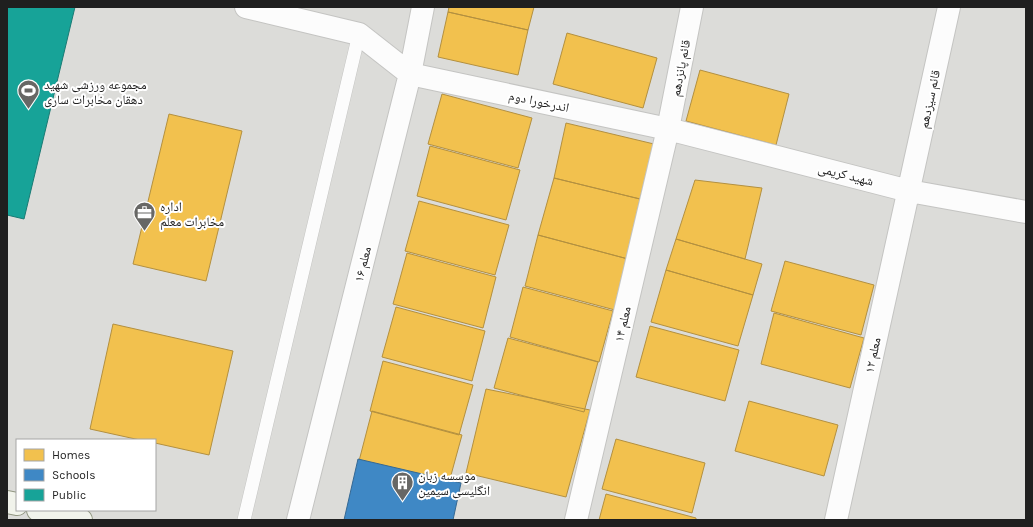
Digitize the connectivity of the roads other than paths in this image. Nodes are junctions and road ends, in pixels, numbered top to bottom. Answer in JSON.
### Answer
{"nodes":[{"id":1,"x":246,"y":7,"type":"edge"},
{"id":2,"x":423,"y":7,"type":"edge"},
{"id":3,"x":692,"y":7,"type":"edge"},
{"id":4,"x":949,"y":7,"type":"edge"},
{"id":5,"x":359,"y":34,"type":"junction"},
{"id":6,"x":410,"y":74,"type":"junction"},
{"id":7,"x":668,"y":129,"type":"junction"},
{"id":8,"x":909,"y":190,"type":"junction"},
{"id":9,"x":1026,"y":212,"type":"edge"},
{"id":10,"x":41,"y":511,"type":"edge"},
{"id":11,"x":67,"y":519,"type":"edge"},
{"id":12,"x":244,"y":520,"type":"edge"},
{"id":13,"x":298,"y":520,"type":"edge"},
{"id":14,"x":576,"y":520,"type":"edge"},
{"id":15,"x":836,"y":520,"type":"edge"}],
"edges":[{"from":1,"to":5,"type":"street"},
{"from":2,"to":6,"type":"street","name":"معلم ۱۶"},
{"from":3,"to":7,"type":"street","name":"قائم پانزدهم"},
{"from":4,"to":8,"type":"street","name":"قائم سیزدهم"},
{"from":5,"to":6,"type":"street"},
{"from":5,"to":12,"type":"lane"},
{"from":6,"to":7,"type":"street","name":"اندرخورا دوم"},
{"from":6,"to":13,"type":"street","name":"معلم ۱۶"},
{"from":7,"to":8,"type":"street","name":"شهید کریمی"},
{"from":7,"to":14,"type":"street","name":"معلم ۱۴"},
{"from":8,"to":9,"type":"street","name":"شهید کریمی"},
{"from":8,"to":15,"type":"street","name":"معلم ١٢"},
{"from":10,"to":11,"type":"main road"}]}
